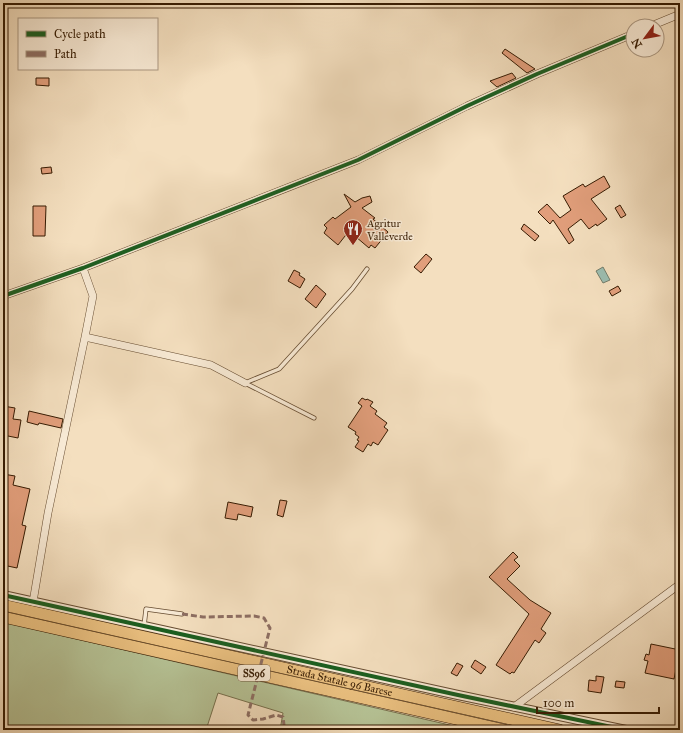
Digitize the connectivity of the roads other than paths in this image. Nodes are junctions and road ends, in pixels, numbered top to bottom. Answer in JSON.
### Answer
{"nodes":[{"id":1,"x":680,"y":14,"type":"edge"},
{"id":2,"x":665,"y":20,"type":"edge"},
{"id":3,"x":625,"y":37,"type":"edge"},
{"id":4,"x":83,"y":268,"type":"junction"},
{"id":5,"x":367,"y":269,"type":"dead end"},
{"id":6,"x":3,"y":296,"type":"edge"},
{"id":7,"x":86,"y":337,"type":"junction"},
{"id":8,"x":245,"y":383,"type":"junction"},
{"id":9,"x":314,"y":418,"type":"dead end"},
{"id":10,"x":680,"y":584,"type":"edge"},
{"id":11,"x":3,"y":595,"type":"edge"},
{"id":12,"x":33,"y":602,"type":"junction"},
{"id":13,"x":3,"y":605,"type":"edge"},
{"id":14,"x":182,"y":614,"type":"dead end"},
{"id":15,"x":3,"y":617,"type":"edge"},
{"id":16,"x":144,"y":626,"type":"junction"},
{"id":17,"x":514,"y":706,"type":"junction"},
{"id":18,"x":505,"y":730,"type":"edge"},
{"id":19,"x":560,"y":730,"type":"edge"},
{"id":20,"x":626,"y":730,"type":"edge"}],
"edges":[{"from":1,"to":2,"type":"street"},
{"from":3,"to":4,"type":"street"},
{"from":4,"to":6,"type":"street"},
{"from":4,"to":7,"type":"street"},
{"from":5,"to":8,"type":"lane"},
{"from":7,"to":8,"type":"street"},
{"from":7,"to":12,"type":"street"},
{"from":8,"to":9,"type":"lane"},
{"from":10,"to":17,"type":"street"},
{"from":11,"to":12,"type":"street"},
{"from":12,"to":16,"type":"street"},
{"from":13,"to":19,"type":"highway","name":"Strada Statale 96 Barese","number":"SS96"},
{"from":14,"to":16,"type":"lane"},
{"from":15,"to":18,"type":"highway","name":"Strada Statale 96 Barese","number":"SS96"},
{"from":16,"to":17,"type":"street"},
{"from":17,"to":20,"type":"street"}]}
